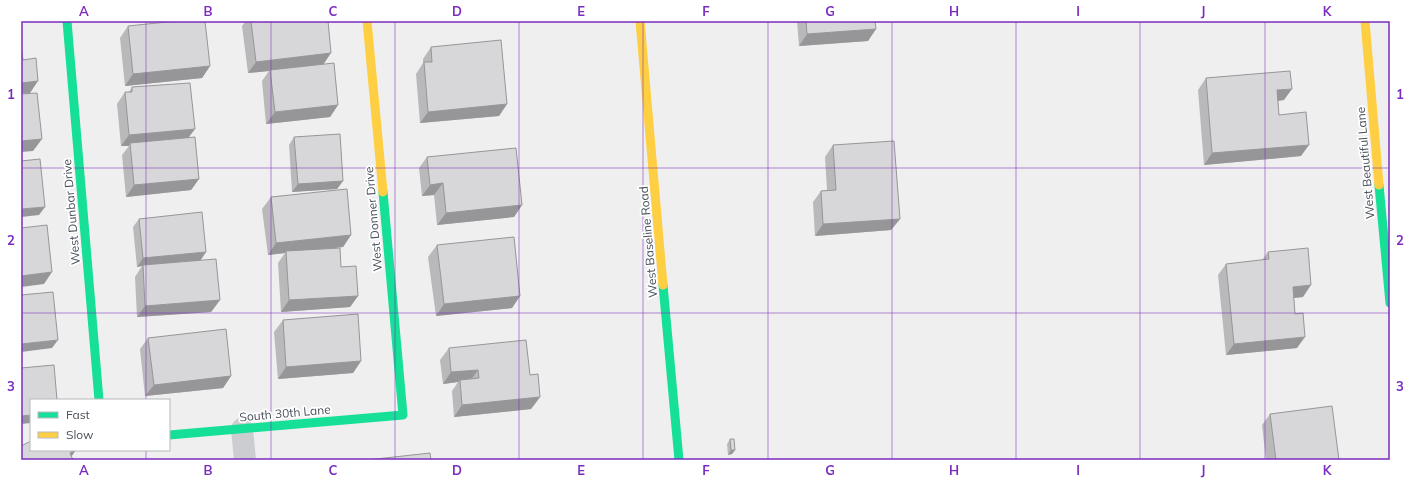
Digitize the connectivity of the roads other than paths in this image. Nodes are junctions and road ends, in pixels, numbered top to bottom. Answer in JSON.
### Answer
{"nodes":[{"id":1,"x":67,"y":21,"type":"edge"},
{"id":2,"x":367,"y":21,"type":"edge"},
{"id":3,"x":640,"y":21,"type":"edge"},
{"id":4,"x":1365,"y":21,"type":"edge"},
{"id":5,"x":1390,"y":304,"type":"edge"},
{"id":6,"x":99,"y":399,"type":"edge"},
{"id":7,"x":403,"y":415,"type":"joint"},
{"id":8,"x":242,"y":429,"type":"junction"},
{"id":9,"x":170,"y":435,"type":"edge"},
{"id":10,"x":245,"y":460,"type":"edge"},
{"id":11,"x":679,"y":460,"type":"edge"}],
"edges":[{"from":1,"to":6,"type":"street","name":"West Dunbar Drive"},
{"from":2,"to":7,"type":"street","name":"West Donner Drive"},
{"from":3,"to":11,"type":"street","name":"West Baseline Road"},
{"from":4,"to":5,"type":"street","name":"West Beautiful Lane"},
{"from":7,"to":8,"type":"street","name":"South 30th Lane"},
{"from":8,"to":9,"type":"street","name":"South 30th Lane"},
{"from":8,"to":10,"type":"street"}]}
